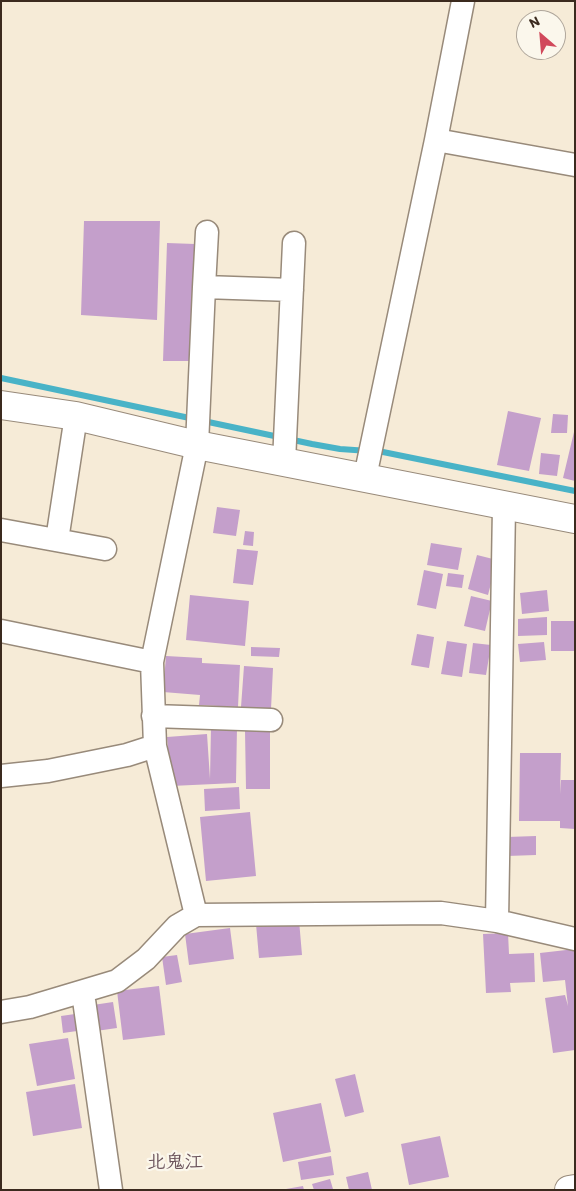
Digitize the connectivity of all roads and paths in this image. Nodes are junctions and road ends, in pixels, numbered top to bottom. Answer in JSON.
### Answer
{"nodes":[{"id":1,"x":463,"y":1,"type":"edge"},
{"id":2,"x":436,"y":140,"type":"junction"},
{"id":3,"x":575,"y":166,"type":"edge"},
{"id":4,"x":207,"y":232,"type":"dead end"},
{"id":5,"x":294,"y":243,"type":"dead end"},
{"id":6,"x":204,"y":287,"type":"junction"},
{"id":7,"x":292,"y":290,"type":"junction"},
{"id":8,"x":1,"y":405,"type":"edge"},
{"id":9,"x":76,"y":416,"type":"junction"},
{"id":10,"x":197,"y":445,"type":"junction"},
{"id":11,"x":284,"y":462,"type":"junction"},
{"id":12,"x":365,"y":477,"type":"junction"},
{"id":13,"x":504,"y":507,"type":"junction"},
{"id":14,"x":575,"y":520,"type":"edge"},
{"id":15,"x":1,"y":530,"type":"edge"},
{"id":16,"x":57,"y":540,"type":"junction"},
{"id":17,"x":105,"y":549,"type":"dead end"},
{"id":18,"x":1,"y":631,"type":"edge"},
{"id":19,"x":152,"y":662,"type":"junction"},
{"id":20,"x":153,"y":716,"type":"junction"},
{"id":21,"x":271,"y":720,"type":"dead end"},
{"id":22,"x":155,"y":746,"type":"junction"},
{"id":23,"x":1,"y":776,"type":"edge"},
{"id":24,"x":196,"y":914,"type":"junction"},
{"id":25,"x":497,"y":921,"type":"junction"},
{"id":26,"x":575,"y":939,"type":"edge"},
{"id":27,"x":84,"y":992,"type":"junction"},
{"id":28,"x":1,"y":1012,"type":"edge"},
{"id":29,"x":575,"y":1189,"type":"edge"},
{"id":30,"x":112,"y":1190,"type":"edge"},
{"id":31,"x":569,"y":1190,"type":"edge"}],
"edges":[{"from":1,"to":2,"type":"street"},
{"from":2,"to":3,"type":"street"},
{"from":2,"to":12,"type":"street"},
{"from":4,"to":6,"type":"street"},
{"from":5,"to":7,"type":"street"},
{"from":6,"to":7,"type":"street"},
{"from":6,"to":10,"type":"street"},
{"from":7,"to":11,"type":"street"},
{"from":8,"to":9,"type":"street"},
{"from":9,"to":10,"type":"street"},
{"from":9,"to":16,"type":"street"},
{"from":10,"to":11,"type":"street"},
{"from":10,"to":19,"type":"street"},
{"from":11,"to":12,"type":"street"},
{"from":12,"to":13,"type":"street"},
{"from":13,"to":14,"type":"street"},
{"from":13,"to":25,"type":"street"},
{"from":15,"to":16,"type":"street"},
{"from":16,"to":17,"type":"street"},
{"from":18,"to":19,"type":"street"},
{"from":19,"to":20,"type":"street"},
{"from":20,"to":21,"type":"street"},
{"from":20,"to":22,"type":"street"},
{"from":22,"to":23,"type":"street"},
{"from":22,"to":24,"type":"street"},
{"from":24,"to":25,"type":"street"},
{"from":24,"to":27,"type":"street"},
{"from":25,"to":26,"type":"street"},
{"from":27,"to":28,"type":"street"},
{"from":27,"to":30,"type":"street"},
{"from":29,"to":31,"type":"street"}]}
